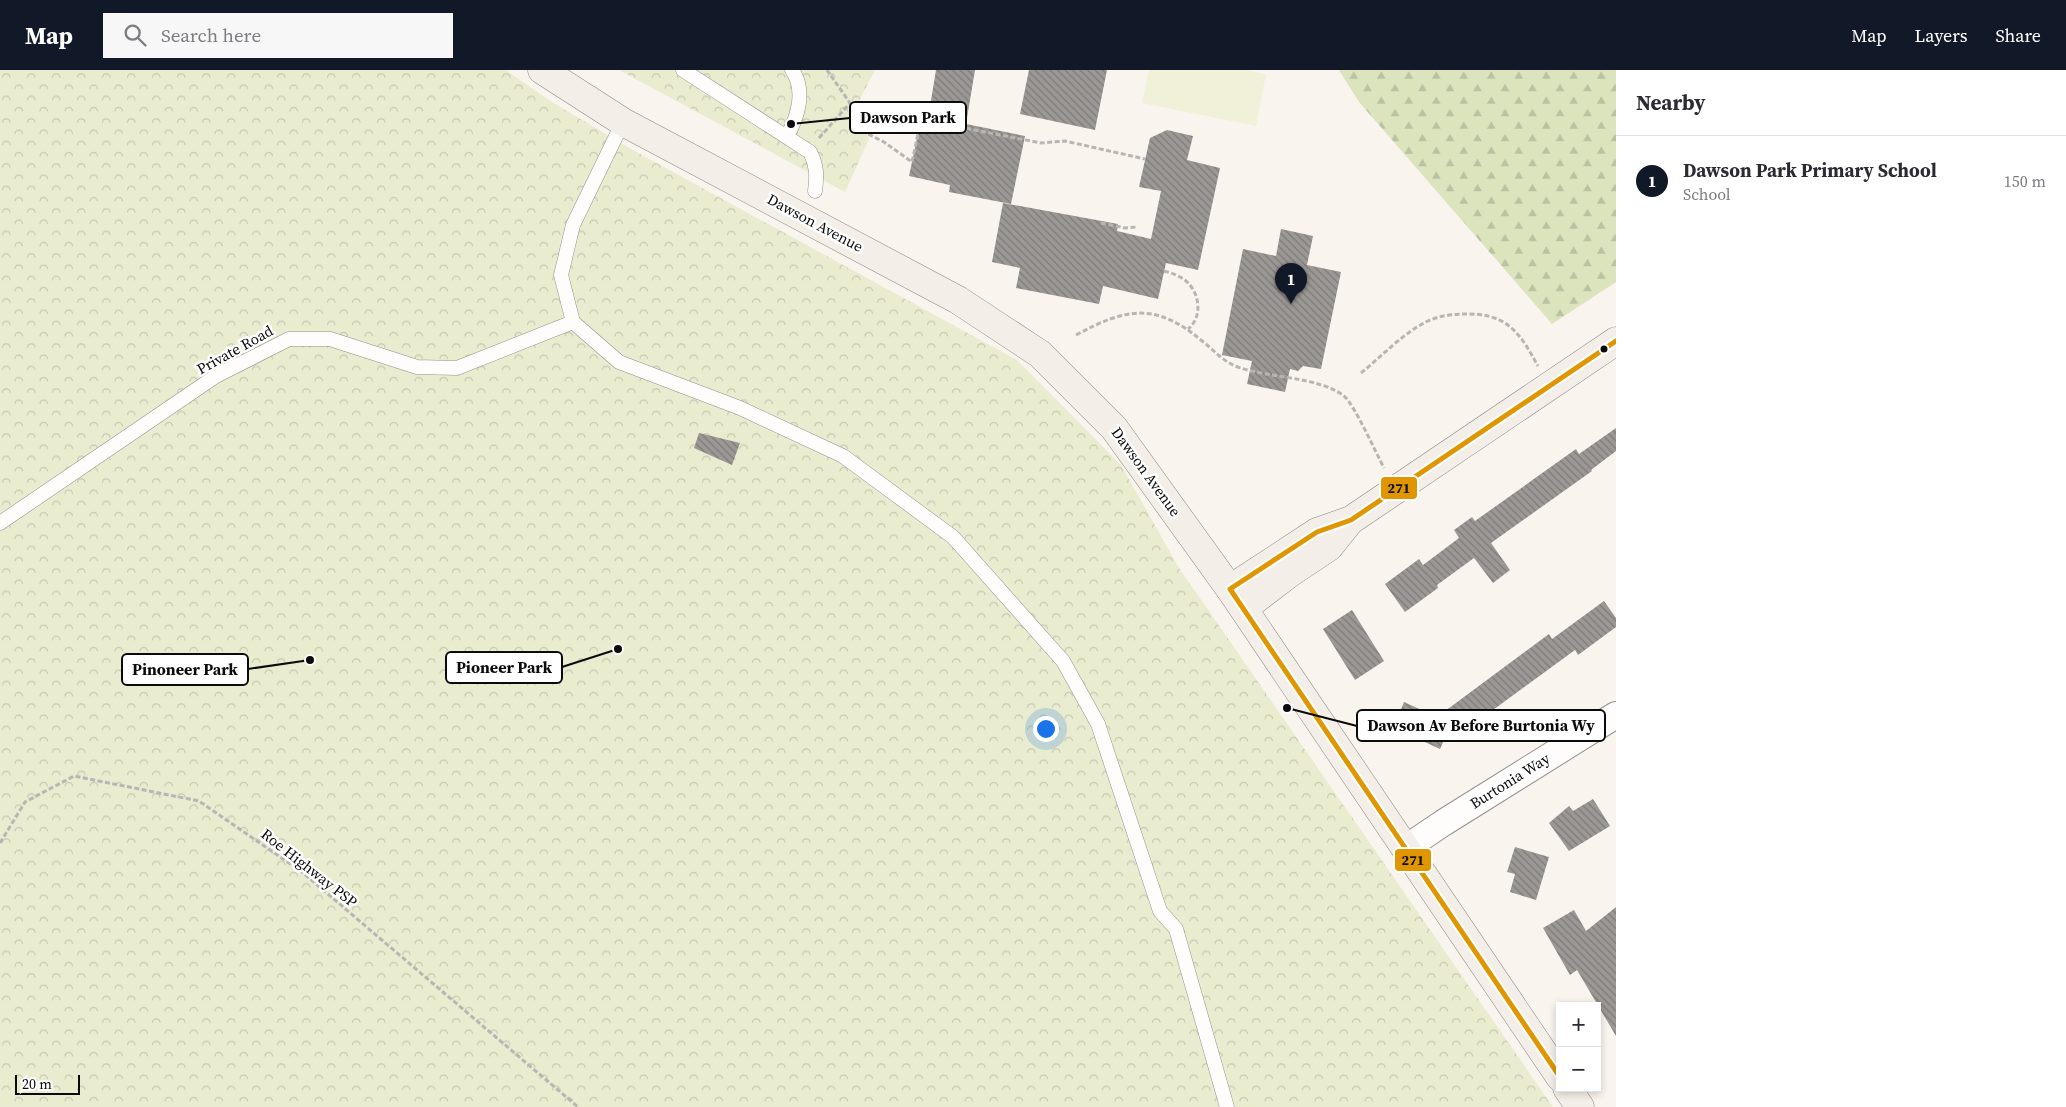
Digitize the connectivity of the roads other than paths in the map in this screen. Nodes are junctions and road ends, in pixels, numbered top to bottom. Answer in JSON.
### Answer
{"nodes":[{"id":1,"x":542,"y":70,"type":"edge"},
{"id":2,"x":683,"y":70,"type":"edge"},
{"id":3,"x":792,"y":70,"type":"edge"},
{"id":4,"x":623,"y":122,"type":"junction"},
{"id":5,"x":787,"y":136,"type":"junction"},
{"id":6,"x":815,"y":191,"type":"dead end"},
{"id":7,"x":573,"y":322,"type":"junction"},
{"id":8,"x":1616,"y":341,"type":"edge"},
{"id":9,"x":0,"y":523,"type":"edge"},
{"id":10,"x":1237,"y":599,"type":"junction"},
{"id":11,"x":1616,"y":715,"type":"edge"},
{"id":12,"x":1406,"y":848,"type":"junction"},
{"id":13,"x":1556,"y":1071,"type":"edge"},
{"id":14,"x":1571,"y":1092,"type":"edge"},
{"id":15,"x":1227,"y":1107,"type":"edge"},
{"id":16,"x":1580,"y":1107,"type":"edge"}],
"edges":[{"from":1,"to":4,"type":"main road","name":"Dawson Avenue"},
{"from":2,"to":5,"type":"lane"},
{"from":3,"to":5,"type":"lane"},
{"from":4,"to":7,"type":"lane"},
{"from":4,"to":10,"type":"main road","name":"Dawson Avenue"},
{"from":5,"to":6,"type":"lane"},
{"from":7,"to":9,"type":"lane","name":"Private Road"},
{"from":7,"to":15,"type":"lane"},
{"from":8,"to":10,"type":"main road"},
{"from":10,"to":12,"type":"main road","name":"Dawson Avenue"},
{"from":11,"to":12,"type":"street","name":"Burtonia Way"},
{"from":12,"to":13,"type":"main road","name":"Dawson Avenue"},
{"from":14,"to":16,"type":"main road"}]}
